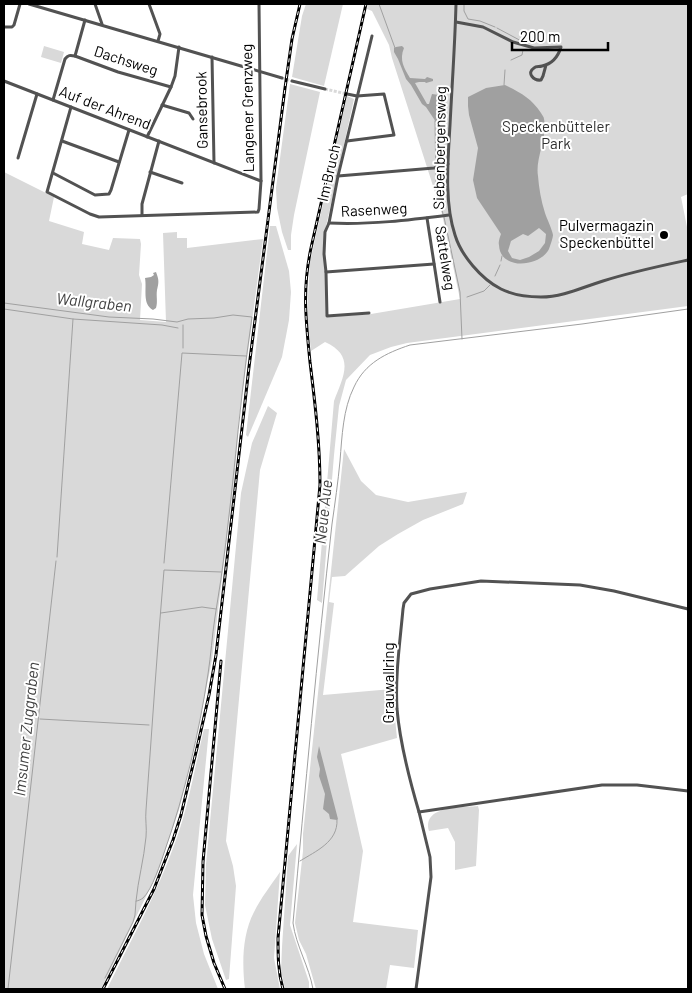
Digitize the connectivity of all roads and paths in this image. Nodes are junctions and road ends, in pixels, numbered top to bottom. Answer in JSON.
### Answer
{"nodes":[{"id":1,"x":20,"y":4,"type":"edge"},
{"id":2,"x":29,"y":4,"type":"edge"},
{"id":3,"x":48,"y":4,"type":"edge"},
{"id":4,"x":95,"y":4,"type":"edge"},
{"id":5,"x":149,"y":4,"type":"edge"},
{"id":6,"x":259,"y":4,"type":"edge"},
{"id":7,"x":456,"y":4,"type":"edge"},
{"id":8,"x":47,"y":9,"type":"junction"},
{"id":9,"x":85,"y":20,"type":"junction"},
{"id":10,"x":456,"y":22,"type":"junction"},
{"id":11,"x":103,"y":25,"type":"junction"},
{"id":12,"x":4,"y":27,"type":"edge"},
{"id":13,"x":372,"y":36,"type":"dead end"},
{"id":14,"x":158,"y":41,"type":"junction"},
{"id":15,"x":179,"y":47,"type":"junction"},
{"id":16,"x":75,"y":56,"type":"junction"},
{"id":17,"x":212,"y":57,"type":"junction"},
{"id":18,"x":546,"y":65,"type":"junction"},
{"id":19,"x":260,"y":71,"type":"junction"},
{"id":20,"x":282,"y":78,"type":"tunnel mouth"},
{"id":21,"x":4,"y":81,"type":"edge"},
{"id":22,"x":292,"y":81,"type":"tunnel mouth"},
{"id":23,"x":171,"y":87,"type":"junction"},
{"id":24,"x":325,"y":89,"type":"tunnel mouth"},
{"id":25,"x":37,"y":94,"type":"junction"},
{"id":26,"x":347,"y":94,"type":"tunnel mouth"},
{"id":27,"x":357,"y":96,"type":"junction"},
{"id":28,"x":53,"y":100,"type":"junction"},
{"id":29,"x":162,"y":105,"type":"junction"},
{"id":30,"x":71,"y":107,"type":"junction"},
{"id":31,"x":193,"y":119,"type":"dead end"},
{"id":32,"x":129,"y":130,"type":"junction"},
{"id":33,"x":147,"y":137,"type":"junction"},
{"id":34,"x":62,"y":141,"type":"junction"},
{"id":35,"x":159,"y":141,"type":"junction"},
{"id":36,"x":347,"y":141,"type":"junction"},
{"id":37,"x":18,"y":158,"type":"dead end"},
{"id":38,"x":119,"y":162,"type":"junction"},
{"id":39,"x":214,"y":162,"type":"junction"},
{"id":40,"x":448,"y":164,"type":"junction"},
{"id":41,"x":150,"y":172,"type":"junction"},
{"id":42,"x":53,"y":173,"type":"junction"},
{"id":43,"x":338,"y":176,"type":"junction"},
{"id":44,"x":261,"y":181,"type":"junction"},
{"id":45,"x":182,"y":183,"type":"dead end"},
{"id":46,"x":142,"y":215,"type":"junction"},
{"id":47,"x":446,"y":216,"type":"junction"},
{"id":48,"x":427,"y":218,"type":"junction"},
{"id":49,"x":329,"y":223,"type":"junction"},
{"id":50,"x":688,"y":260,"type":"edge"},
{"id":51,"x":434,"y":264,"type":"junction"},
{"id":52,"x":326,"y":272,"type":"junction"},
{"id":53,"x":440,"y":302,"type":"dead end"},
{"id":54,"x":369,"y":313,"type":"dead end"},
{"id":55,"x":688,"y":609,"type":"edge"},
{"id":56,"x":688,"y":791,"type":"edge"},
{"id":57,"x":419,"y":812,"type":"junction"},
{"id":58,"x":416,"y":989,"type":"edge"}],
"edges":[{"from":1,"to":12,"type":"street"},
{"from":2,"to":8,"type":"street"},
{"from":3,"to":8,"type":"street"},
{"from":4,"to":11,"type":"street"},
{"from":5,"to":14,"type":"street"},
{"from":6,"to":19,"type":"street","name":"Langener Grenzweg"},
{"from":7,"to":10,"type":"street","name":"Siebenbergensweg"},
{"from":8,"to":9,"type":"street"},
{"from":9,"to":11,"type":"street"},
{"from":9,"to":16,"type":"street"},
{"from":10,"to":18,"type":"street"},
{"from":10,"to":40,"type":"street","name":"Siebenbergensweg"},
{"from":11,"to":14,"type":"street"},
{"from":13,"to":27,"type":"street","name":"Im Bruch"},
{"from":14,"to":15,"type":"street"},
{"from":15,"to":17,"type":"street"},
{"from":15,"to":23,"type":"street"},
{"from":16,"to":23,"type":"street","name":"Dachsweg"},
{"from":16,"to":28,"type":"street"},
{"from":17,"to":19,"type":"street"},
{"from":17,"to":39,"type":"street","name":"Gansebrook"},
{"from":18,"to":18,"type":"street"},
{"from":19,"to":20,"type":"street"},
{"from":19,"to":44,"type":"street","name":"Langener Grenzweg"},
{"from":21,"to":25,"type":"street","name":"Auf der Ahrend"},
{"from":22,"to":24,"type":"street"},
{"from":23,"to":29,"type":"street"},
{"from":25,"to":28,"type":"street","name":"Auf der Ahrend"},
{"from":25,"to":37,"type":"street"},
{"from":26,"to":27,"type":"street"},
{"from":27,"to":36,"type":"street","name":"Im Bruch"},
{"from":27,"to":36,"type":"street"},
{"from":28,"to":30,"type":"street","name":"Auf der Ahrend"},
{"from":29,"to":31,"type":"street"},
{"from":29,"to":33,"type":"street"},
{"from":30,"to":32,"type":"street","name":"Auf der Ahrend"},
{"from":30,"to":34,"type":"street"},
{"from":32,"to":33,"type":"street","name":"Auf der Ahrend"},
{"from":32,"to":38,"type":"street"},
{"from":33,"to":35,"type":"street","name":"Auf der Ahrend"},
{"from":34,"to":38,"type":"street"},
{"from":34,"to":42,"type":"street"},
{"from":35,"to":39,"type":"street","name":"Auf der Ahrend"},
{"from":35,"to":41,"type":"street"},
{"from":36,"to":43,"type":"street","name":"Im Bruch"},
{"from":38,"to":42,"type":"street"},
{"from":39,"to":44,"type":"street","name":"Auf der Ahrend"},
{"from":40,"to":43,"type":"street"},
{"from":40,"to":47,"type":"street","name":"Siebenbergensweg"},
{"from":41,"to":45,"type":"street"},
{"from":41,"to":46,"type":"street"},
{"from":42,"to":46,"type":"street"},
{"from":43,"to":49,"type":"street","name":"Im Bruch"},
{"from":44,"to":46,"type":"street","name":"Langener Grenzweg"},
{"from":47,"to":48,"type":"street","name":"Rasenweg"},
{"from":47,"to":50,"type":"street","name":"Siebenbergensweg"},
{"from":48,"to":49,"type":"street","name":"Rasenweg"},
{"from":48,"to":51,"type":"street","name":"Sattelweg"},
{"from":49,"to":52,"type":"street","name":"Im Bruch"},
{"from":51,"to":52,"type":"street"},
{"from":51,"to":53,"type":"street","name":"Sattelweg"},
{"from":52,"to":54,"type":"street","name":"Im Bruch"},
{"from":55,"to":57,"type":"street","name":"Grauwallring"},
{"from":56,"to":57,"type":"street"},
{"from":57,"to":58,"type":"street"}]}
